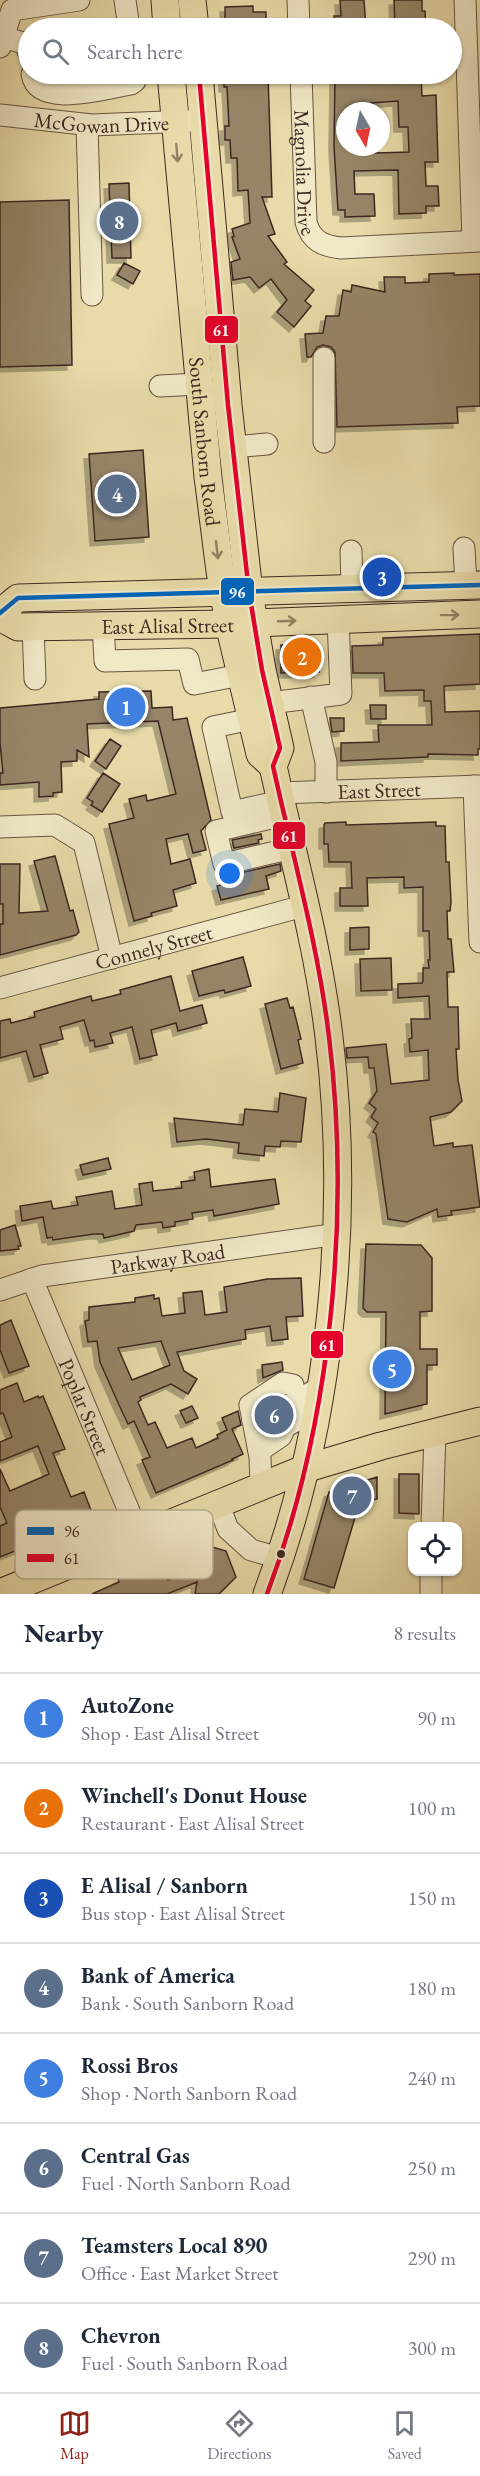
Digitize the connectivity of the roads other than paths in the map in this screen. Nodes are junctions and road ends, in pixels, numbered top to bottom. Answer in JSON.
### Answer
{"nodes":[{"id":1,"x":79,"y":0,"type":"edge"},
{"id":2,"x":125,"y":0,"type":"edge"},
{"id":3,"x":165,"y":0,"type":"edge"},
{"id":4,"x":192,"y":0,"type":"edge"},
{"id":5,"x":298,"y":0,"type":"edge"},
{"id":6,"x":465,"y":0,"type":"edge"},
{"id":7,"x":128,"y":18,"type":"edge"},
{"id":8,"x":166,"y":18,"type":"edge"},
{"id":9,"x":194,"y":18,"type":"edge"},
{"id":10,"x":299,"y":18,"type":"edge"},
{"id":11,"x":1,"y":42,"type":"edge"},
{"id":12,"x":18,"y":46,"type":"edge"},
{"id":13,"x":37,"y":84,"type":"edge"},
{"id":14,"x":131,"y":84,"type":"edge"},
{"id":15,"x":172,"y":84,"type":"edge"},
{"id":16,"x":200,"y":84,"type":"edge"},
{"id":17,"x":301,"y":84,"type":"edge"},
{"id":18,"x":0,"y":115,"type":"edge"},
{"id":19,"x":203,"y":120,"type":"junction"},
{"id":20,"x":174,"y":123,"type":"junction"},
{"id":21,"x":87,"y":125,"type":"junction"},
{"id":22,"x":476,"y":241,"type":"edge"},
{"id":23,"x":92,"y":295,"type":"dead end"},
{"id":24,"x":324,"y":358,"type":"dead end"},
{"id":25,"x":199,"y":384,"type":"junction"},
{"id":26,"x":160,"y":386,"type":"dead end"},
{"id":27,"x":324,"y":442,"type":"dead end"},
{"id":28,"x":267,"y":444,"type":"dead end"},
{"id":29,"x":233,"y":447,"type":"junction"},
{"id":30,"x":464,"y":548,"type":"dead end"},
{"id":31,"x":351,"y":551,"type":"dead end"},
{"id":32,"x":473,"y":585,"type":"edge"},
{"id":33,"x":352,"y":589,"type":"junction"},
{"id":34,"x":236,"y":593,"type":"junction"},
{"id":35,"x":0,"y":613,"type":"edge"},
{"id":36,"x":480,"y":614,"type":"edge"},
{"id":37,"x":0,"y":617,"type":"edge"},
{"id":38,"x":338,"y":619,"type":"junction"},
{"id":39,"x":242,"y":623,"type":"junction"},
{"id":40,"x":103,"y":624,"type":"junction"},
{"id":41,"x":33,"y":627,"type":"junction"},
{"id":42,"x":240,"y":675,"type":"junction"},
{"id":43,"x":35,"y":679,"type":"dead end"},
{"id":44,"x":311,"y":698,"type":"junction"},
{"id":45,"x":261,"y":711,"type":"junction"},
{"id":46,"x":477,"y":786,"type":"edge"},
{"id":47,"x":326,"y":792,"type":"junction"},
{"id":48,"x":281,"y":803,"type":"junction"},
{"id":49,"x":0,"y":827,"type":"edge"},
{"id":50,"x":292,"y":848,"type":"junction"},
{"id":51,"x":307,"y":905,"type":"junction"},
{"id":52,"x":480,"y":942,"type":"edge"},
{"id":53,"x":112,"y":957,"type":"junction"},
{"id":54,"x":0,"y":988,"type":"edge"},
{"id":55,"x":338,"y":1234,"type":"junction"},
{"id":56,"x":32,"y":1279,"type":"junction"},
{"id":57,"x":0,"y":1290,"type":"edge"},
{"id":58,"x":313,"y":1387,"type":"junction"},
{"id":59,"x":282,"y":1415,"type":"junction"},
{"id":60,"x":480,"y":1421,"type":"edge"},
{"id":61,"x":435,"y":1432,"type":"junction"},
{"id":62,"x":256,"y":1436,"type":"junction"},
{"id":63,"x":304,"y":1469,"type":"junction"},
{"id":64,"x":261,"y":1485,"type":"junction"},
{"id":65,"x":218,"y":1503,"type":"junction"},
{"id":66,"x":129,"y":1510,"type":"edge"},
{"id":67,"x":201,"y":1510,"type":"edge"},
{"id":68,"x":432,"y":1522,"type":"edge"},
{"id":69,"x":280,"y":1558,"type":"junction"},
{"id":70,"x":431,"y":1576,"type":"edge"},
{"id":71,"x":34,"y":1579,"type":"edge"},
{"id":72,"x":0,"y":1593,"type":"edge"},
{"id":73,"x":267,"y":1594,"type":"edge"},
{"id":74,"x":430,"y":1594,"type":"edge"}],
"edges":[{"from":1,"to":11,"type":"street"},
{"from":2,"to":7,"type":"street"},
{"from":3,"to":8,"type":"main road"},
{"from":4,"to":9,"type":"main road"},
{"from":5,"to":10,"type":"street"},
{"from":6,"to":22,"type":"street"},
{"from":11,"to":12,"type":"street"},
{"from":13,"to":14,"type":"street"},
{"from":15,"to":20,"type":"main road","name":"South Sanborn Road"},
{"from":16,"to":19,"type":"main road","name":"South Sanborn Road"},
{"from":17,"to":22,"type":"street","name":"Magnolia Drive"},
{"from":18,"to":21,"type":"street","name":"McGowan Drive"},
{"from":19,"to":20,"type":"street","name":"McGowan Drive"},
{"from":19,"to":29,"type":"main road","name":"South Sanborn Road"},
{"from":20,"to":21,"type":"street","name":"McGowan Drive"},
{"from":20,"to":25,"type":"main road","name":"South Sanborn Road","one_way":true},
{"from":21,"to":23,"type":"street"},
{"from":24,"to":27,"type":"street"},
{"from":25,"to":26,"type":"street"},
{"from":25,"to":34,"type":"main road","name":"South Sanborn Road","one_way":true},
{"from":28,"to":29,"type":"street"},
{"from":29,"to":34,"type":"main road","name":"South Sanborn Road"},
{"from":30,"to":32,"type":"street"},
{"from":31,"to":33,"type":"street"},
{"from":32,"to":33,"type":"main road","name":"East Alisal Street"},
{"from":33,"to":34,"type":"main road","name":"East Alisal Street"},
{"from":34,"to":35,"type":"main road","name":"East Alisal Street"},
{"from":34,"to":39,"type":"main road"},
{"from":38,"to":36,"type":"main road","name":"East Alisal Street","one_way":true},
{"from":37,"to":41,"type":"main road","name":"East Alisal Street"},
{"from":39,"to":38,"type":"main road","name":"East Alisal Street","one_way":true},
{"from":38,"to":44,"type":"street"},
{"from":39,"to":40,"type":"main road","name":"East Alisal Street"},
{"from":39,"to":42,"type":"main road"},
{"from":39,"to":45,"type":"main road"},
{"from":40,"to":41,"type":"main road","name":"East Alisal Street"},
{"from":40,"to":42,"type":"street"},
{"from":41,"to":43,"type":"street"},
{"from":42,"to":45,"type":"main road"},
{"from":44,"to":45,"type":"street"},
{"from":44,"to":47,"type":"street"},
{"from":45,"to":48,"type":"main road"},
{"from":45,"to":48,"type":"street"},
{"from":46,"to":47,"type":"street","name":"East Street"},
{"from":46,"to":52,"type":"street"},
{"from":47,"to":48,"type":"street","name":"East Street"},
{"from":48,"to":50,"type":"main road"},
{"from":48,"to":50,"type":"street"},
{"from":49,"to":53,"type":"street"},
{"from":50,"to":51,"type":"main road"},
{"from":51,"to":53,"type":"street","name":"Connely Street"},
{"from":51,"to":55,"type":"main road"},
{"from":53,"to":54,"type":"street","name":"Connely Street"},
{"from":55,"to":56,"type":"street","name":"Parkway Road"},
{"from":55,"to":58,"type":"main road"},
{"from":56,"to":57,"type":"street","name":"Parkway Road"},
{"from":56,"to":66,"type":"street","name":"Poplar Street"},
{"from":58,"to":59,"type":"street"},
{"from":58,"to":59,"type":"street"},
{"from":58,"to":62,"type":"street"},
{"from":58,"to":63,"type":"main road"},
{"from":59,"to":62,"type":"street"},
{"from":59,"to":62,"type":"street"},
{"from":60,"to":61,"type":"main road"},
{"from":61,"to":63,"type":"main road"},
{"from":61,"to":68,"type":"street"},
{"from":62,"to":64,"type":"street"},
{"from":63,"to":64,"type":"main road"},
{"from":63,"to":69,"type":"main road"},
{"from":64,"to":65,"type":"main road"},
{"from":65,"to":67,"type":"main road"},
{"from":65,"to":69,"type":"street"},
{"from":69,"to":73,"type":"main road"},
{"from":70,"to":74,"type":"street"},
{"from":71,"to":72,"type":"main road"}]}
